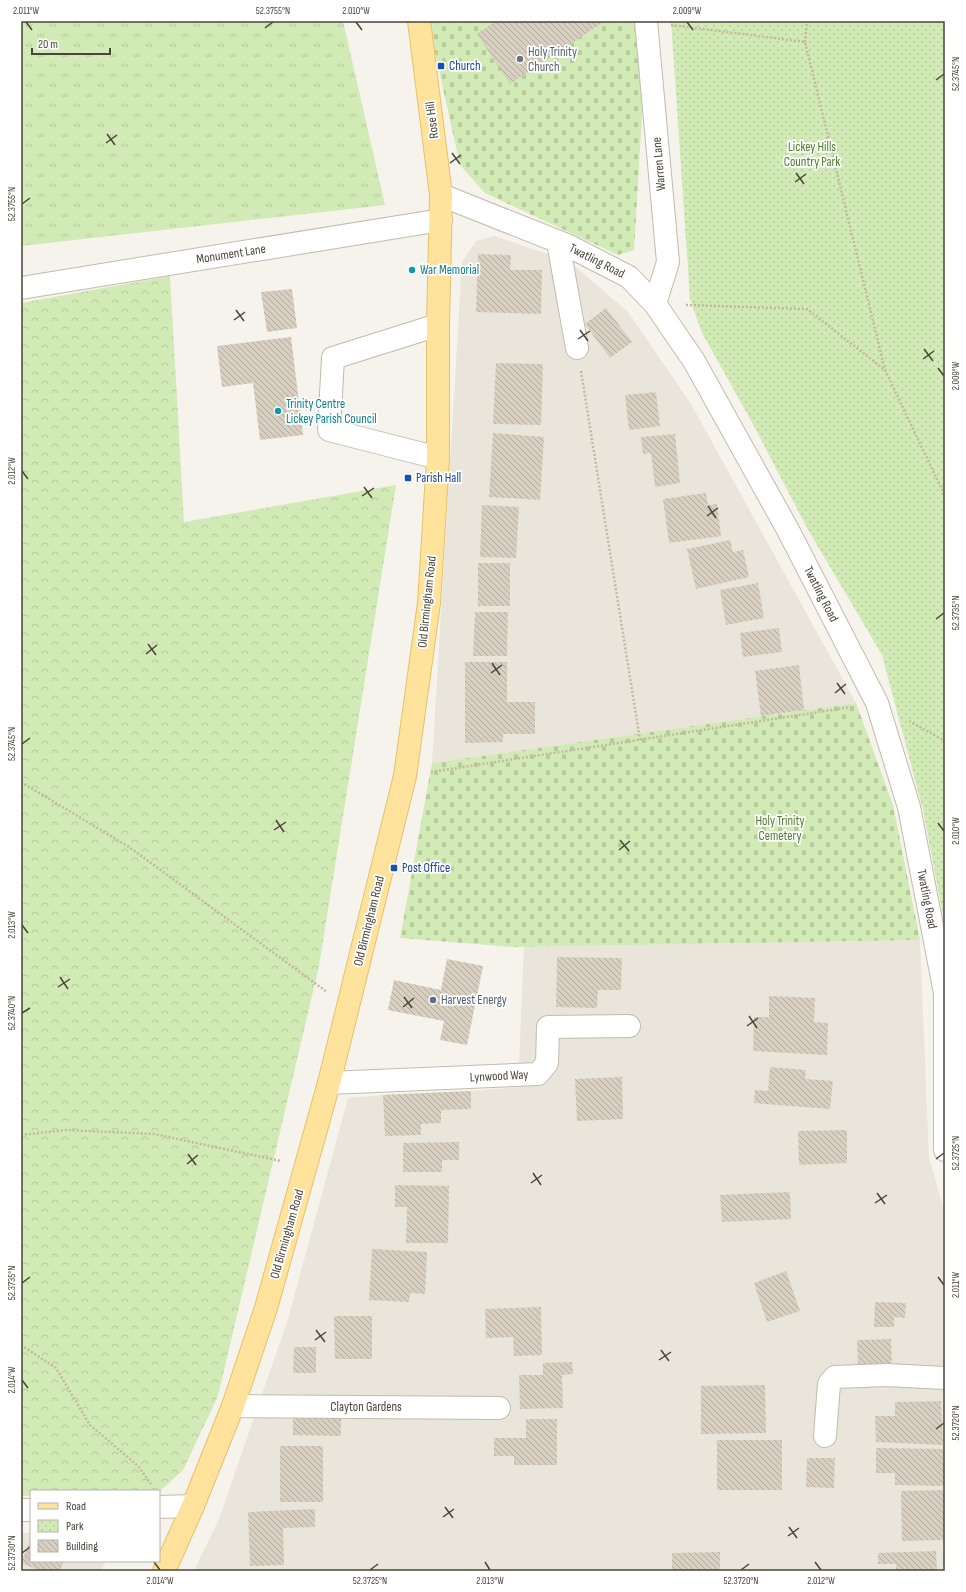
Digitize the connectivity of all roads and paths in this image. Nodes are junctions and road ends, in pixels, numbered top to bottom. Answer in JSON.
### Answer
{"nodes":[{"id":1,"x":419,"y":21,"type":"edge"},
{"id":2,"x":646,"y":21,"type":"edge"},
{"id":3,"x":807,"y":21,"type":"edge"},
{"id":4,"x":804,"y":42,"type":"junction"},
{"id":5,"x":441,"y":195,"type":"junction"},
{"id":6,"x":441,"y":220,"type":"junction"},
{"id":7,"x":558,"y":242,"type":"junction"},
{"id":8,"x":21,"y":288,"type":"edge"},
{"id":9,"x":656,"y":304,"type":"junction"},
{"id":10,"x":438,"y":325,"type":"junction"},
{"id":11,"x":577,"y":348,"type":"joint"},
{"id":12,"x":885,"y":370,"type":"junction"},
{"id":13,"x":438,"y":458,"type":"junction"},
{"id":14,"x":945,"y":496,"type":"edge"},
{"id":15,"x":877,"y":703,"type":"junction"},
{"id":16,"x":640,"y":740,"type":"junction"},
{"id":17,"x":945,"y":741,"type":"edge"},
{"id":18,"x":405,"y":776,"type":"junction"},
{"id":19,"x":21,"y":782,"type":"edge"},
{"id":20,"x":348,"y":1007,"type":"junction"},
{"id":21,"x":629,"y":1026,"type":"dead end"},
{"id":22,"x":330,"y":1082,"type":"junction"},
{"id":23,"x":21,"y":1135,"type":"edge"},
{"id":24,"x":945,"y":1150,"type":"edge"},
{"id":25,"x":306,"y":1166,"type":"junction"},
{"id":26,"x":21,"y":1345,"type":"edge"},
{"id":27,"x":945,"y":1378,"type":"edge"},
{"id":28,"x":234,"y":1406,"type":"junction"},
{"id":29,"x":499,"y":1408,"type":"dead end"},
{"id":30,"x":825,"y":1436,"type":"dead end"},
{"id":31,"x":151,"y":1485,"type":"dead end"},
{"id":32,"x":193,"y":1506,"type":"junction"},
{"id":33,"x":160,"y":1507,"type":"edge"},
{"id":34,"x":164,"y":1571,"type":"edge"}],
"edges":[{"from":1,"to":5,"type":"main road","name":"Rose Hill"},
{"from":2,"to":4,"type":"path"},
{"from":2,"to":9,"type":"street","name":"Warren Lane"},
{"from":3,"to":4,"type":"path"},
{"from":4,"to":12,"type":"path"},
{"from":5,"to":6,"type":"main road","name":"Rose Hill"},
{"from":5,"to":7,"type":"street","name":"Twatling Road"},
{"from":6,"to":8,"type":"street","name":"Monument Lane"},
{"from":6,"to":10,"type":"main road","name":"Old Birmingham Road"},
{"from":7,"to":9,"type":"street","name":"Twatling Road"},
{"from":7,"to":11,"type":"street"},
{"from":9,"to":12,"type":"path"},
{"from":9,"to":15,"type":"street","name":"Twatling Road"},
{"from":10,"to":13,"type":"main road","name":"Old Birmingham Road"},
{"from":10,"to":13,"type":"street"},
{"from":11,"to":16,"type":"path"},
{"from":12,"to":14,"type":"path"},
{"from":13,"to":18,"type":"main road","name":"Old Birmingham Road"},
{"from":15,"to":16,"type":"path"},
{"from":15,"to":17,"type":"path"},
{"from":15,"to":24,"type":"street","name":"Twatling Road"},
{"from":16,"to":18,"type":"path"},
{"from":18,"to":20,"type":"main road","name":"Old Birmingham Road"},
{"from":19,"to":20,"type":"path"},
{"from":20,"to":22,"type":"main road","name":"Old Birmingham Road"},
{"from":21,"to":22,"type":"street","name":"Lynwood Way"},
{"from":22,"to":25,"type":"main road","name":"Old Birmingham Road"},
{"from":23,"to":25,"type":"path"},
{"from":25,"to":28,"type":"main road","name":"Old Birmingham Road"},
{"from":26,"to":31,"type":"path"},
{"from":27,"to":30,"type":"street"},
{"from":28,"to":29,"type":"street","name":"Clayton Gardens"},
{"from":28,"to":32,"type":"main road","name":"Old Birmingham Road"},
{"from":32,"to":33,"type":"street"},
{"from":32,"to":34,"type":"main road","name":"Old Birmingham Road"}]}
